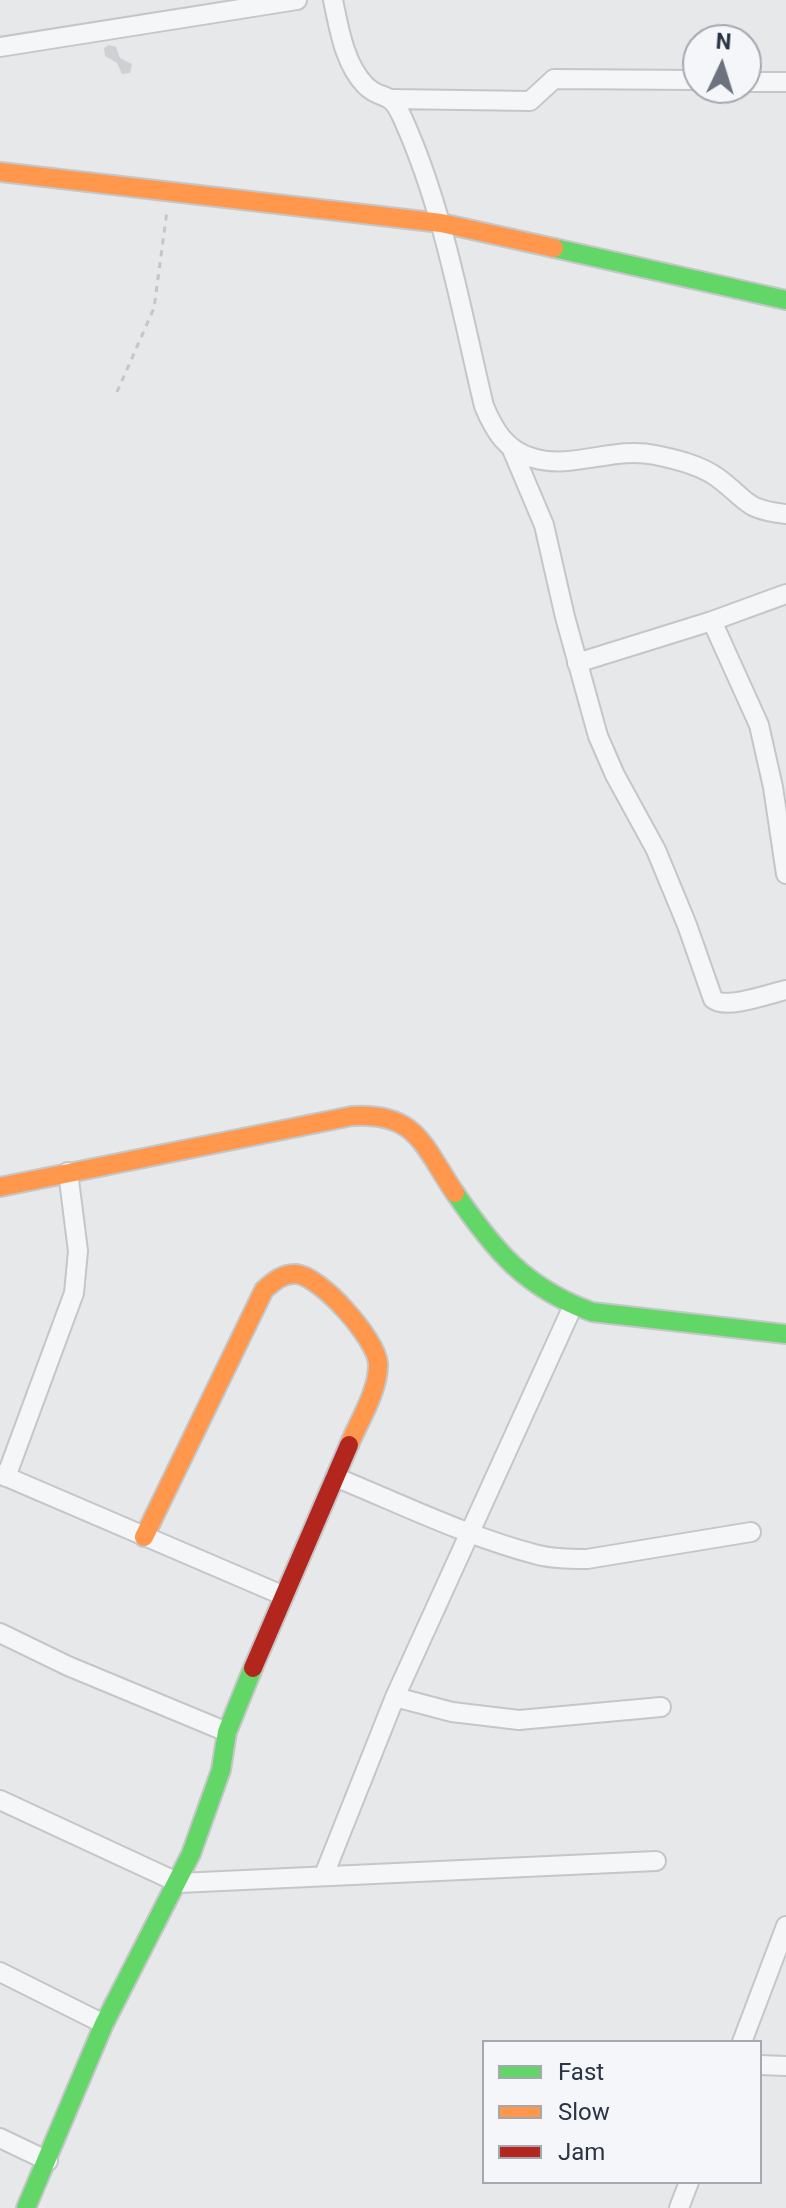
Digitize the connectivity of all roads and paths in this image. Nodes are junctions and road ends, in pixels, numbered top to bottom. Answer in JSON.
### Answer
{"nodes":[{"id":1,"x":297,"y":0,"type":"edge"},
{"id":2,"x":333,"y":0,"type":"edge"},
{"id":3,"x":0,"y":47,"type":"edge"},
{"id":4,"x":682,"y":80,"type":"edge"},
{"id":5,"x":762,"y":82,"type":"edge"},
{"id":6,"x":786,"y":82,"type":"edge"},
{"id":7,"x":393,"y":99,"type":"junction"},
{"id":8,"x":0,"y":172,"type":"edge"},
{"id":9,"x":169,"y":191,"type":"junction"},
{"id":10,"x":441,"y":223,"type":"junction"},
{"id":11,"x":786,"y":300,"type":"edge"},
{"id":12,"x":117,"y":392,"type":"dead end"},
{"id":13,"x":511,"y":447,"type":"junction"},
{"id":14,"x":786,"y":514,"type":"edge"},
{"id":15,"x":786,"y":594,"type":"edge"},
{"id":16,"x":712,"y":621,"type":"junction"},
{"id":17,"x":577,"y":663,"type":"junction"},
{"id":18,"x":786,"y":874,"type":"edge"},
{"id":19,"x":786,"y":990,"type":"edge"},
{"id":20,"x":68,"y":1172,"type":"junction"},
{"id":21,"x":0,"y":1187,"type":"edge"},
{"id":22,"x":572,"y":1308,"type":"junction"},
{"id":23,"x":786,"y":1334,"type":"edge"},
{"id":24,"x":3,"y":1476,"type":"edge"},
{"id":25,"x":335,"y":1477,"type":"junction"},
{"id":26,"x":472,"y":1532,"type":"junction"},
{"id":27,"x":751,"y":1532,"type":"dead end"},
{"id":28,"x":144,"y":1537,"type":"junction"},
{"id":29,"x":282,"y":1595,"type":"junction"},
{"id":30,"x":0,"y":1633,"type":"edge"},
{"id":31,"x":395,"y":1697,"type":"junction"},
{"id":32,"x":661,"y":1707,"type":"dead end"},
{"id":33,"x":227,"y":1732,"type":"junction"},
{"id":34,"x":0,"y":1800,"type":"edge"},
{"id":35,"x":656,"y":1861,"type":"dead end"},
{"id":36,"x":324,"y":1875,"type":"junction"},
{"id":37,"x":179,"y":1883,"type":"junction"},
{"id":38,"x":786,"y":1926,"type":"edge"},
{"id":39,"x":0,"y":1972,"type":"edge"},
{"id":40,"x":104,"y":2024,"type":"junction"},
{"id":41,"x":743,"y":2040,"type":"edge"},
{"id":42,"x":762,"y":2065,"type":"edge"},
{"id":43,"x":786,"y":2066,"type":"edge"},
{"id":44,"x":0,"y":2138,"type":"edge"},
{"id":45,"x":48,"y":2161,"type":"junction"},
{"id":46,"x":688,"y":2184,"type":"edge"},
{"id":47,"x":26,"y":2208,"type":"edge"},
{"id":48,"x":679,"y":2208,"type":"edge"}],
"edges":[{"from":1,"to":3,"type":"street"},
{"from":2,"to":7,"type":"street"},
{"from":4,"to":7,"type":"street"},
{"from":5,"to":6,"type":"street"},
{"from":7,"to":10,"type":"street"},
{"from":8,"to":9,"type":"street"},
{"from":9,"to":10,"type":"street"},
{"from":9,"to":12,"type":"path"},
{"from":10,"to":11,"type":"street"},
{"from":10,"to":13,"type":"street"},
{"from":13,"to":14,"type":"street"},
{"from":13,"to":17,"type":"street"},
{"from":15,"to":16,"type":"street"},
{"from":16,"to":17,"type":"street"},
{"from":16,"to":18,"type":"street"},
{"from":17,"to":19,"type":"street"},
{"from":20,"to":21,"type":"street"},
{"from":20,"to":22,"type":"street"},
{"from":20,"to":24,"type":"street"},
{"from":22,"to":23,"type":"street"},
{"from":22,"to":26,"type":"street"},
{"from":24,"to":28,"type":"street"},
{"from":25,"to":26,"type":"street"},
{"from":25,"to":28,"type":"street"},
{"from":25,"to":29,"type":"street"},
{"from":26,"to":27,"type":"street"},
{"from":26,"to":31,"type":"street"},
{"from":28,"to":29,"type":"street"},
{"from":29,"to":33,"type":"street"},
{"from":30,"to":33,"type":"street"},
{"from":31,"to":32,"type":"street"},
{"from":31,"to":36,"type":"street"},
{"from":33,"to":37,"type":"street"},
{"from":34,"to":37,"type":"street"},
{"from":35,"to":36,"type":"street"},
{"from":36,"to":37,"type":"street"},
{"from":37,"to":40,"type":"street"},
{"from":38,"to":41,"type":"street"},
{"from":39,"to":40,"type":"street"},
{"from":40,"to":45,"type":"street"},
{"from":42,"to":43,"type":"street"},
{"from":44,"to":45,"type":"street"},
{"from":45,"to":47,"type":"street"},
{"from":46,"to":48,"type":"street"}]}
